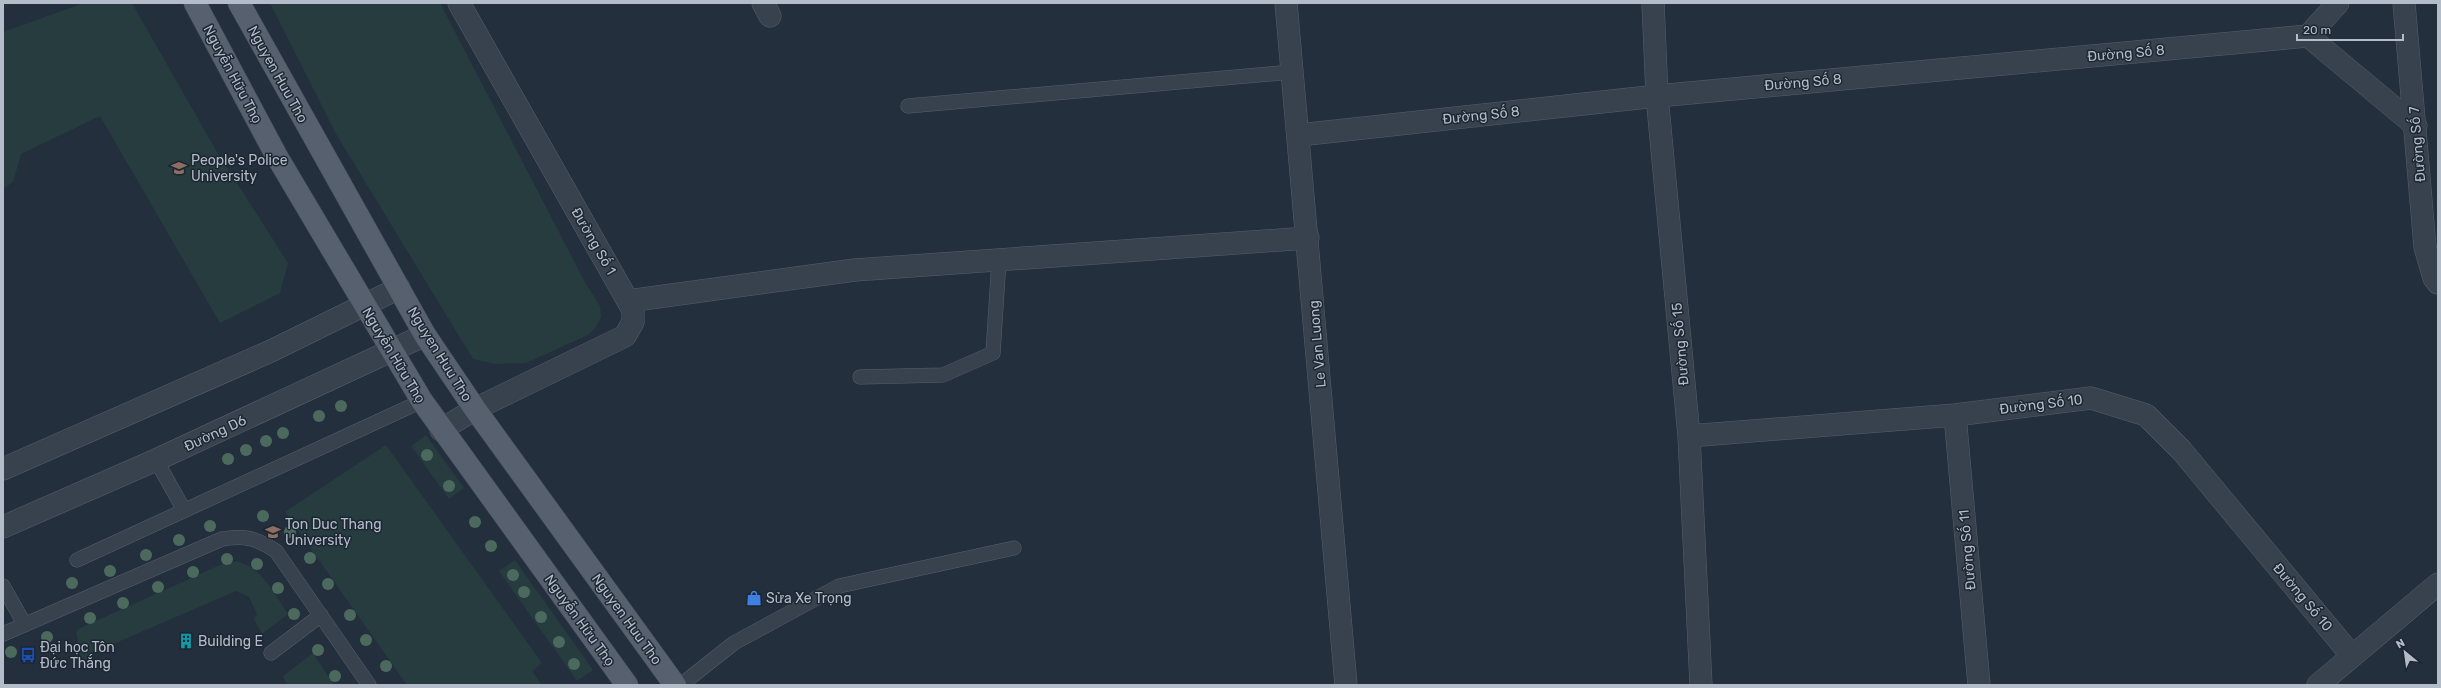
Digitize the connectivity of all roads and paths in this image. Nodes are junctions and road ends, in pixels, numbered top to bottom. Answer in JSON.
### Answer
{"nodes":[{"id":1,"x":195,"y":3,"type":"edge"},
{"id":2,"x":239,"y":3,"type":"edge"},
{"id":3,"x":459,"y":3,"type":"edge"},
{"id":4,"x":1286,"y":3,"type":"edge"},
{"id":5,"x":1653,"y":3,"type":"edge"},
{"id":6,"x":2338,"y":3,"type":"edge"},
{"id":7,"x":2404,"y":3,"type":"edge"},
{"id":8,"x":2308,"y":36,"type":"junction"},
{"id":9,"x":1292,"y":72,"type":"junction"},
{"id":10,"x":1657,"y":96,"type":"junction"},
{"id":11,"x":908,"y":106,"type":"dead end"},
{"id":12,"x":2416,"y":126,"type":"junction"},
{"id":13,"x":1299,"y":135,"type":"junction"},
{"id":14,"x":1308,"y":238,"type":"junction"},
{"id":15,"x":999,"y":260,"type":"junction"},
{"id":16,"x":2438,"y":283,"type":"edge"},
{"id":17,"x":399,"y":288,"type":"junction"},
{"id":18,"x":628,"y":301,"type":"junction"},
{"id":19,"x":364,"y":306,"type":"junction"},
{"id":20,"x":426,"y":335,"type":"junction"},
{"id":21,"x":391,"y":352,"type":"junction"},
{"id":22,"x":860,"y":377,"type":"dead end"},
{"id":23,"x":422,"y":401,"type":"junction"},
{"id":24,"x":475,"y":409,"type":"junction"},
{"id":25,"x":1955,"y":415,"type":"junction"},
{"id":26,"x":441,"y":430,"type":"junction"},
{"id":27,"x":1689,"y":436,"type":"junction"},
{"id":28,"x":156,"y":460,"type":"junction"},
{"id":29,"x":3,"y":469,"type":"edge"},
{"id":30,"x":184,"y":510,"type":"junction"},
{"id":31,"x":3,"y":527,"type":"edge"},
{"id":32,"x":1014,"y":548,"type":"dead end"},
{"id":33,"x":77,"y":560,"type":"dead end"},
{"id":34,"x":2438,"y":584,"type":"edge"},
{"id":35,"x":3,"y":586,"type":"edge"},
{"id":36,"x":321,"y":616,"type":"junction"},
{"id":37,"x":25,"y":625,"type":"junction"},
{"id":38,"x":3,"y":634,"type":"edge"},
{"id":39,"x":271,"y":653,"type":"dead end"},
{"id":40,"x":2352,"y":656,"type":"junction"},
{"id":41,"x":369,"y":685,"type":"edge"},
{"id":42,"x":627,"y":685,"type":"edge"},
{"id":43,"x":675,"y":685,"type":"edge"},
{"id":44,"x":681,"y":685,"type":"edge"},
{"id":45,"x":1346,"y":685,"type":"edge"},
{"id":46,"x":1701,"y":685,"type":"edge"},
{"id":47,"x":1979,"y":685,"type":"edge"},
{"id":48,"x":2318,"y":685,"type":"edge"}],
"edges":[{"from":1,"to":19,"type":"main road","name":"Nguyễn Hữu Thọ"},
{"from":2,"to":17,"type":"main road","name":"Nguyen Huu Tho"},
{"from":3,"to":18,"type":"street","name":"Đường Số 1"},
{"from":4,"to":9,"type":"street","name":"Le Van Luong"},
{"from":5,"to":10,"type":"street","name":"Đường Số 15"},
{"from":6,"to":8,"type":"street"},
{"from":7,"to":12,"type":"street","name":"Đường Số 7"},
{"from":8,"to":10,"type":"street","name":"Đường Số 8"},
{"from":8,"to":12,"type":"street"},
{"from":9,"to":11,"type":"lane"},
{"from":9,"to":13,"type":"street","name":"Le Van Luong"},
{"from":10,"to":13,"type":"street","name":"Đường Số 8"},
{"from":10,"to":27,"type":"street","name":"Đường Số 15"},
{"from":12,"to":16,"type":"street","name":"Đường Số 7"},
{"from":13,"to":14,"type":"street","name":"Le Van Luong"},
{"from":14,"to":15,"type":"street"},
{"from":14,"to":45,"type":"street","name":"Le Van Luong"},
{"from":15,"to":18,"type":"street"},
{"from":15,"to":22,"type":"lane"},
{"from":17,"to":19,"type":"street"},
{"from":17,"to":20,"type":"main road","name":"Nguyen Huu Tho"},
{"from":18,"to":24,"type":"street","name":"Đường Số 1"},
{"from":19,"to":21,"type":"main road","name":"Nguyễn Hữu Thọ"},
{"from":19,"to":29,"type":"street"},
{"from":20,"to":21,"type":"street","name":"Đường D6"},
{"from":20,"to":24,"type":"main road","name":"Nguyen Huu Tho"},
{"from":21,"to":23,"type":"main road","name":"Nguyễn Hữu Thọ"},
{"from":21,"to":28,"type":"street","name":"Đường D6"},
{"from":23,"to":26,"type":"main road","name":"Nguyễn Hữu Thọ"},
{"from":23,"to":30,"type":"lane"},
{"from":24,"to":26,"type":"street"},
{"from":24,"to":43,"type":"main road","name":"Nguyen Huu Tho"},
{"from":25,"to":27,"type":"street","name":"Đường Số 10"},
{"from":25,"to":40,"type":"street","name":"Đường Số 10"},
{"from":25,"to":47,"type":"street","name":"Đường Số 11"},
{"from":26,"to":42,"type":"main road","name":"Nguyễn Hữu Thọ"},
{"from":27,"to":46,"type":"street","name":"Đường Số 15"},
{"from":28,"to":30,"type":"lane"},
{"from":28,"to":31,"type":"street","name":"Đường D6"},
{"from":30,"to":33,"type":"lane"},
{"from":32,"to":44,"type":"lane"},
{"from":34,"to":40,"type":"street"},
{"from":35,"to":37,"type":"lane"},
{"from":36,"to":37,"type":"lane"},
{"from":36,"to":39,"type":"lane"},
{"from":36,"to":41,"type":"lane"},
{"from":37,"to":38,"type":"lane"},
{"from":40,"to":48,"type":"street"}]}
